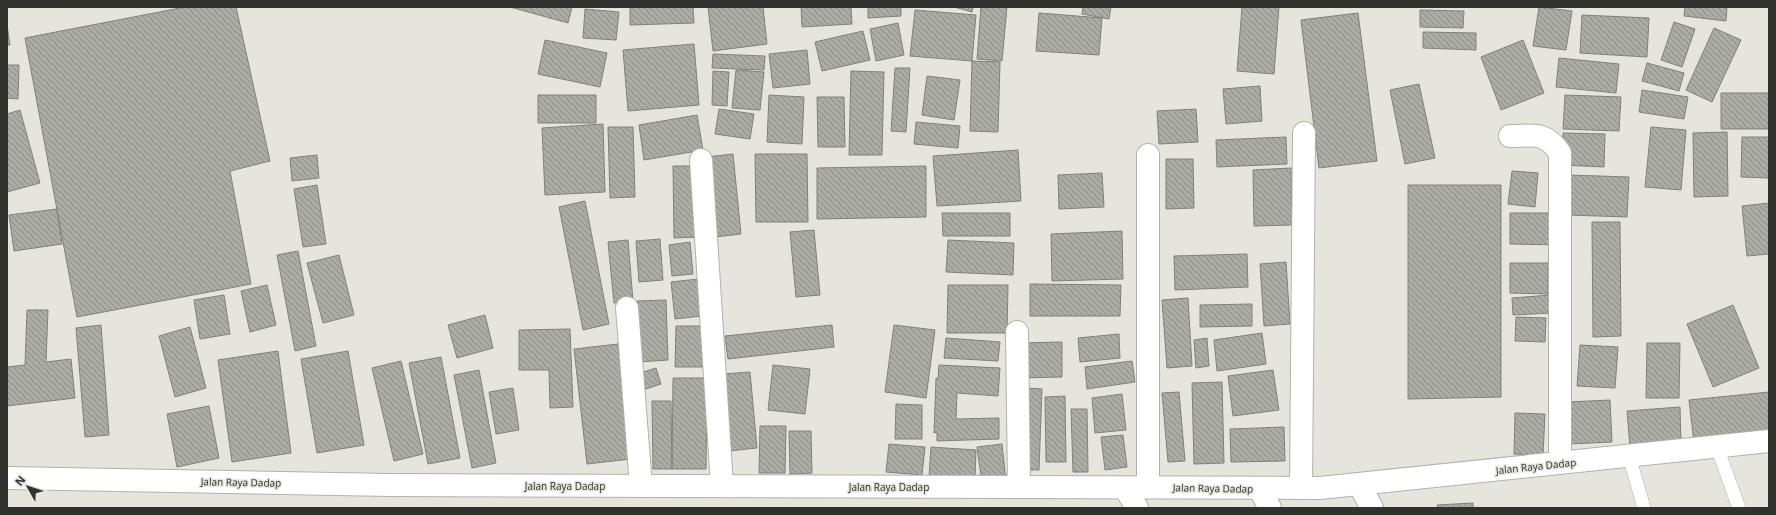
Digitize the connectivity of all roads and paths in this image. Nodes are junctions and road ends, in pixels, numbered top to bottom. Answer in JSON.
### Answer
{"nodes":[{"id":1,"x":1304,"y":133,"type":"dead end"},
{"id":2,"x":1510,"y":136,"type":"dead end"},
{"id":3,"x":1148,"y":155,"type":"dead end"},
{"id":4,"x":701,"y":160,"type":"dead end"},
{"id":5,"x":627,"y":308,"type":"dead end"},
{"id":6,"x":1017,"y":332,"type":"dead end"},
{"id":7,"x":1769,"y":442,"type":"edge"},
{"id":8,"x":1718,"y":447,"type":"junction"},
{"id":9,"x":1629,"y":456,"type":"junction"},
{"id":10,"x":1560,"y":463,"type":"junction"},
{"id":11,"x":7,"y":478,"type":"edge"},
{"id":12,"x":1359,"y":484,"type":"junction"},
{"id":13,"x":641,"y":486,"type":"junction"},
{"id":14,"x":722,"y":486,"type":"junction"},
{"id":15,"x":1019,"y":487,"type":"junction"},
{"id":16,"x":1148,"y":487,"type":"junction"},
{"id":17,"x":1125,"y":488,"type":"junction"},
{"id":18,"x":1259,"y":488,"type":"junction"},
{"id":19,"x":1301,"y":488,"type":"junction"},
{"id":20,"x":1137,"y":508,"type":"edge"},
{"id":21,"x":1270,"y":508,"type":"edge"},
{"id":22,"x":1372,"y":508,"type":"edge"},
{"id":23,"x":1644,"y":508,"type":"edge"},
{"id":24,"x":1739,"y":508,"type":"edge"}],
"edges":[{"from":1,"to":19,"type":"street"},
{"from":2,"to":10,"type":"street"},
{"from":3,"to":16,"type":"street"},
{"from":4,"to":14,"type":"street"},
{"from":5,"to":13,"type":"street"},
{"from":6,"to":15,"type":"street"},
{"from":7,"to":8,"type":"street","name":"Jalan Raya Dadap"},
{"from":8,"to":9,"type":"street","name":"Jalan Raya Dadap"},
{"from":8,"to":24,"type":"lane"},
{"from":9,"to":10,"type":"street","name":"Jalan Raya Dadap"},
{"from":9,"to":23,"type":"lane"},
{"from":10,"to":12,"type":"street","name":"Jalan Raya Dadap"},
{"from":11,"to":13,"type":"street","name":"Jalan Raya Dadap"},
{"from":12,"to":19,"type":"street","name":"Jalan Raya Dadap"},
{"from":12,"to":22,"type":"street"},
{"from":13,"to":14,"type":"street","name":"Jalan Raya Dadap"},
{"from":14,"to":15,"type":"street","name":"Jalan Raya Dadap"},
{"from":15,"to":17,"type":"street","name":"Jalan Raya Dadap"},
{"from":16,"to":17,"type":"street","name":"Jalan Raya Dadap"},
{"from":16,"to":18,"type":"street","name":"Jalan Raya Dadap"},
{"from":17,"to":20,"type":"street"},
{"from":18,"to":19,"type":"street","name":"Jalan Raya Dadap"},
{"from":18,"to":21,"type":"street"}]}
